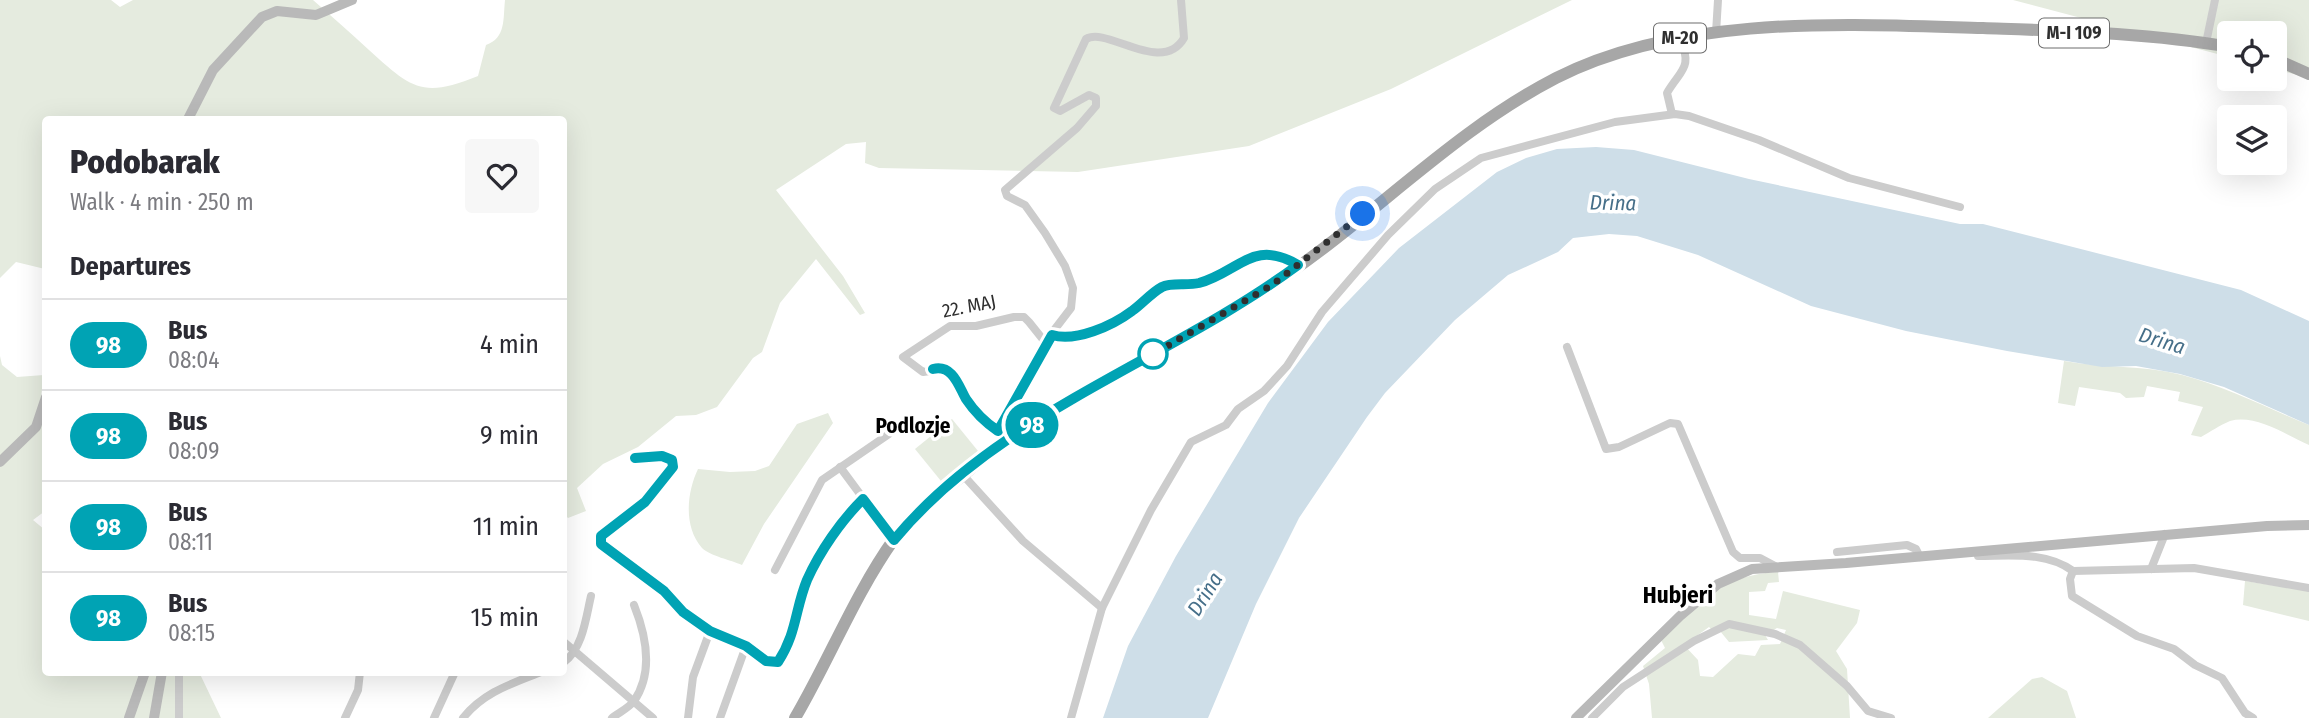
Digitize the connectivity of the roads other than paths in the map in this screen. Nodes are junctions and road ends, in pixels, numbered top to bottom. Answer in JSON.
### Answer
{"nodes":[{"id":1,"x":352,"y":0,"type":"edge"},
{"id":2,"x":1181,"y":0,"type":"edge"},
{"id":3,"x":1718,"y":0,"type":"edge"},
{"id":4,"x":2215,"y":0,"type":"edge"},
{"id":5,"x":1918,"y":26,"type":"joint"},
{"id":6,"x":1716,"y":33,"type":"junction"},
{"id":7,"x":1680,"y":38,"type":"junction"},
{"id":8,"x":2206,"y":43,"type":"junction"},
{"id":9,"x":2217,"y":45,"type":"edge"},
{"id":10,"x":2287,"y":64,"type":"edge"},
{"id":11,"x":2309,"y":74,"type":"edge"},
{"id":12,"x":1672,"y":114,"type":"junction"},
{"id":13,"x":189,"y":116,"type":"edge"},
{"id":14,"x":1960,"y":207,"type":"dead end"},
{"id":15,"x":1298,"y":265,"type":"junction"},
{"id":16,"x":1049,"y":339,"type":"junction"},
{"id":17,"x":1567,"y":347,"type":"dead end"},
{"id":18,"x":42,"y":409,"type":"edge"},
{"id":19,"x":998,"y":431,"type":"junction"},
{"id":20,"x":889,"y":434,"type":"dead end"},
{"id":21,"x":1001,"y":445,"type":"junction"},
{"id":22,"x":635,"y":458,"type":"dead end"},
{"id":23,"x":0,"y":462,"type":"edge"},
{"id":24,"x":840,"y":467,"type":"junction"},
{"id":25,"x":963,"y":475,"type":"junction"},
{"id":26,"x":863,"y":499,"type":"junction"},
{"id":27,"x":2309,"y":525,"type":"edge"},
{"id":28,"x":2165,"y":534,"type":"junction"},
{"id":29,"x":894,"y":540,"type":"junction"},
{"id":30,"x":1837,"y":552,"type":"dead end"},
{"id":31,"x":1966,"y":552,"type":"junction"},
{"id":32,"x":1920,"y":557,"type":"junction"},
{"id":33,"x":1776,"y":566,"type":"junction"},
{"id":34,"x":2151,"y":569,"type":"junction"},
{"id":35,"x":775,"y":570,"type":"dead end"},
{"id":36,"x":2073,"y":571,"type":"junction"},
{"id":37,"x":2309,"y":588,"type":"edge"},
{"id":38,"x":591,"y":596,"type":"dead end"},
{"id":39,"x":634,"y":605,"type":"dead end"},
{"id":40,"x":1102,"y":608,"type":"junction"},
{"id":41,"x":710,"y":631,"type":"junction"},
{"id":42,"x":567,"y":645,"type":"edge"},
{"id":43,"x":746,"y":646,"type":"junction"},
{"id":44,"x":574,"y":652,"type":"junction"},
{"id":45,"x":567,"y":659,"type":"edge"},
{"id":46,"x":144,"y":676,"type":"edge"},
{"id":47,"x":161,"y":676,"type":"edge"},
{"id":48,"x":179,"y":676,"type":"edge"},
{"id":49,"x":360,"y":676,"type":"edge"},
{"id":50,"x":453,"y":676,"type":"edge"},
{"id":51,"x":531,"y":676,"type":"edge"},
{"id":52,"x":634,"y":703,"type":"junction"},
{"id":53,"x":129,"y":718,"type":"edge"},
{"id":54,"x":154,"y":718,"type":"edge"},
{"id":55,"x":179,"y":718,"type":"edge"},
{"id":56,"x":345,"y":718,"type":"edge"},
{"id":57,"x":434,"y":718,"type":"edge"},
{"id":58,"x":463,"y":718,"type":"edge"},
{"id":59,"x":612,"y":718,"type":"edge"},
{"id":60,"x":653,"y":718,"type":"edge"},
{"id":61,"x":688,"y":718,"type":"edge"},
{"id":62,"x":720,"y":718,"type":"edge"},
{"id":63,"x":795,"y":718,"type":"edge"},
{"id":64,"x":1071,"y":718,"type":"edge"},
{"id":65,"x":1576,"y":718,"type":"edge"},
{"id":66,"x":1592,"y":718,"type":"edge"},
{"id":67,"x":1891,"y":718,"type":"edge"},
{"id":68,"x":2253,"y":718,"type":"edge"}],
"edges":[{"from":1,"to":13,"type":"street"},
{"from":2,"to":16,"type":"street"},
{"from":3,"to":6,"type":"street"},
{"from":4,"to":8,"type":"street"},
{"from":5,"to":6,"type":"main road","number":"M-20"},
{"from":5,"to":8,"type":"main road","number":"M-I 109"},
{"from":6,"to":7,"type":"main road","number":"M-20"},
{"from":7,"to":12,"type":"street"},
{"from":7,"to":15,"type":"main road","number":"M-20"},
{"from":8,"to":9,"type":"main road","number":"M-I 109"},
{"from":10,"to":11,"type":"main road"},
{"from":12,"to":14,"type":"street"},
{"from":12,"to":40,"type":"street"},
{"from":15,"to":16,"type":"street"},
{"from":15,"to":21,"type":"main road","number":"M-20"},
{"from":16,"to":19,"type":"street"},
{"from":16,"to":19,"type":"street","name":"22. MAJ"},
{"from":17,"to":33,"type":"street"},
{"from":18,"to":23,"type":"street"},
{"from":19,"to":21,"type":"street"},
{"from":20,"to":24,"type":"street"},
{"from":21,"to":25,"type":"main road","number":"M-20"},
{"from":22,"to":41,"type":"street"},
{"from":24,"to":26,"type":"street"},
{"from":24,"to":35,"type":"street"},
{"from":25,"to":29,"type":"main road","number":"M-20"},
{"from":25,"to":40,"type":"street"},
{"from":26,"to":29,"type":"street"},
{"from":26,"to":43,"type":"street"},
{"from":27,"to":28,"type":"street"},
{"from":28,"to":31,"type":"street"},
{"from":28,"to":34,"type":"street"},
{"from":29,"to":63,"type":"main road","number":"M-20"},
{"from":30,"to":32,"type":"street"},
{"from":31,"to":32,"type":"street"},
{"from":31,"to":36,"type":"street"},
{"from":32,"to":33,"type":"street"},
{"from":33,"to":65,"type":"street"},
{"from":34,"to":36,"type":"street"},
{"from":34,"to":37,"type":"street"},
{"from":36,"to":68,"type":"street"},
{"from":38,"to":44,"type":"street"},
{"from":39,"to":52,"type":"street"},
{"from":40,"to":64,"type":"street"},
{"from":41,"to":43,"type":"street"},
{"from":41,"to":61,"type":"street"},
{"from":42,"to":44,"type":"street"},
{"from":43,"to":62,"type":"street"},
{"from":44,"to":45,"type":"street"},
{"from":44,"to":52,"type":"street"},
{"from":46,"to":53,"type":"street"},
{"from":47,"to":54,"type":"street"},
{"from":48,"to":55,"type":"street"},
{"from":49,"to":56,"type":"street"},
{"from":50,"to":57,"type":"street"},
{"from":51,"to":58,"type":"street"},
{"from":52,"to":59,"type":"street"},
{"from":52,"to":60,"type":"street"},
{"from":66,"to":67,"type":"street"}]}
